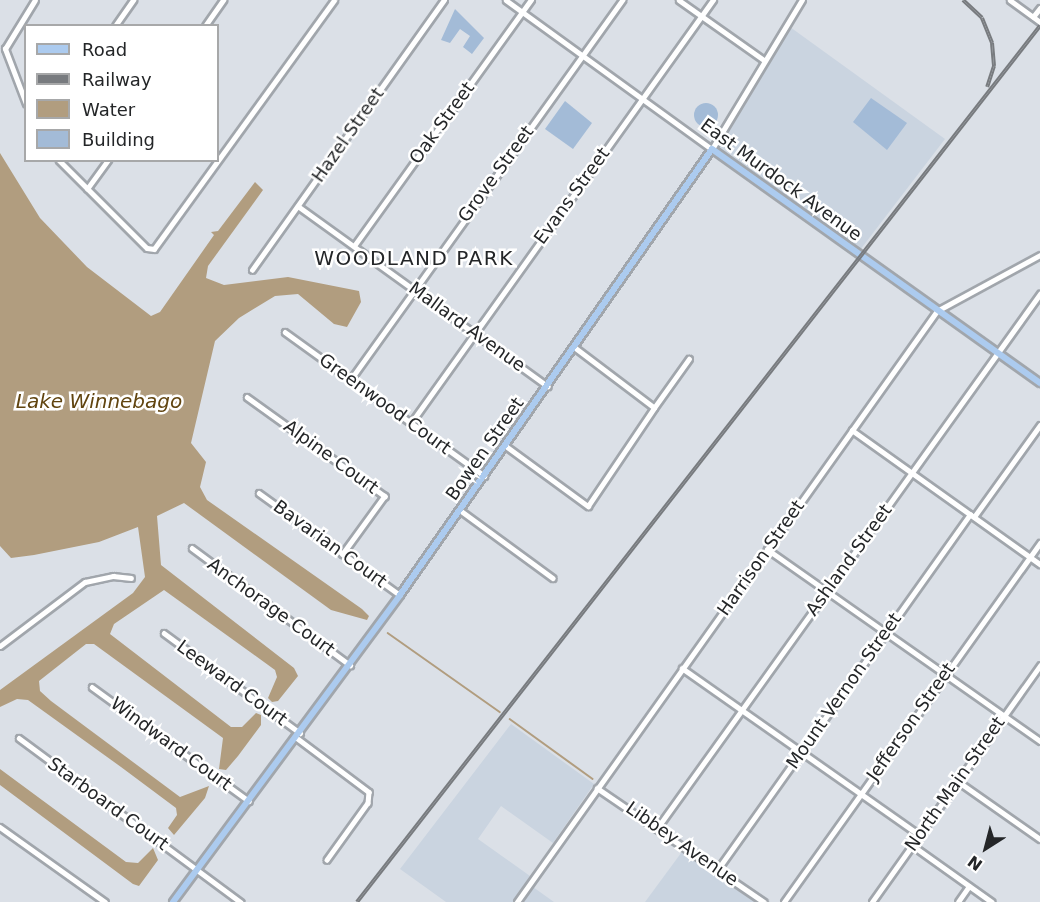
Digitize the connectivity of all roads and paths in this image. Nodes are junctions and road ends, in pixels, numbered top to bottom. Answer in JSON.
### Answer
{"nodes":[{"id":1,"x":35,"y":0,"type":"edge"},
{"id":2,"x":133,"y":0,"type":"edge"},
{"id":3,"x":223,"y":0,"type":"edge"},
{"id":4,"x":334,"y":0,"type":"edge"},
{"id":5,"x":444,"y":0,"type":"edge"},
{"id":6,"x":506,"y":0,"type":"edge"},
{"id":7,"x":531,"y":0,"type":"edge"},
{"id":8,"x":622,"y":0,"type":"edge"},
{"id":9,"x":679,"y":0,"type":"edge"},
{"id":10,"x":713,"y":0,"type":"edge"},
{"id":11,"x":802,"y":0,"type":"edge"},
{"id":12,"x":1010,"y":0,"type":"edge"},
{"id":13,"x":1040,"y":8,"type":"edge"},
{"id":14,"x":522,"y":12,"type":"junction"},
{"id":15,"x":701,"y":16,"type":"junction"},
{"id":16,"x":1034,"y":17,"type":"junction"},
{"id":17,"x":1040,"y":22,"type":"edge"},
{"id":18,"x":116,"y":24,"type":"edge"},
{"id":19,"x":206,"y":24,"type":"edge"},
{"id":20,"x":582,"y":56,"type":"junction"},
{"id":21,"x":764,"y":60,"type":"junction"},
{"id":22,"x":24,"y":99,"type":"edge"},
{"id":23,"x":642,"y":99,"type":"junction"},
{"id":24,"x":712,"y":149,"type":"junction"},
{"id":25,"x":219,"y":157,"type":"edge"},
{"id":26,"x":61,"y":162,"type":"edge"},
{"id":27,"x":107,"y":162,"type":"edge"},
{"id":28,"x":216,"y":162,"type":"edge"},
{"id":29,"x":87,"y":189,"type":"junction"},
{"id":30,"x":298,"y":206,"type":"junction"},
{"id":31,"x":354,"y":246,"type":"junction"},
{"id":32,"x":1040,"y":255,"type":"edge"},
{"id":33,"x":252,"y":270,"type":"dead end"},
{"id":34,"x":414,"y":289,"type":"junction"},
{"id":35,"x":1040,"y":294,"type":"edge"},
{"id":36,"x":937,"y":311,"type":"junction"},
{"id":37,"x":285,"y":332,"type":"dead end"},
{"id":38,"x":474,"y":332,"type":"junction"},
{"id":39,"x":574,"y":348,"type":"junction"},
{"id":40,"x":997,"y":354,"type":"junction"},
{"id":41,"x":689,"y":359,"type":"dead end"},
{"id":42,"x":351,"y":379,"type":"junction"},
{"id":43,"x":1040,"y":383,"type":"edge"},
{"id":44,"x":548,"y":386,"type":"junction"},
{"id":45,"x":247,"y":397,"type":"dead end"},
{"id":46,"x":654,"y":408,"type":"junction"},
{"id":47,"x":411,"y":423,"type":"junction"},
{"id":48,"x":1040,"y":425,"type":"edge"},
{"id":49,"x":852,"y":430,"type":"junction"},
{"id":50,"x":506,"y":446,"type":"junction"},
{"id":51,"x":912,"y":473,"type":"junction"},
{"id":52,"x":484,"y":476,"type":"junction"},
{"id":53,"x":259,"y":493,"type":"dead end"},
{"id":54,"x":460,"y":510,"type":"junction"},
{"id":55,"x":972,"y":515,"type":"junction"},
{"id":56,"x":1040,"y":543,"type":"edge"},
{"id":57,"x":192,"y":548,"type":"dead end"},
{"id":58,"x":767,"y":549,"type":"junction"},
{"id":59,"x":343,"y":554,"type":"junction"},
{"id":60,"x":1030,"y":557,"type":"junction"},
{"id":61,"x":1040,"y":564,"type":"edge"},
{"id":62,"x":131,"y":578,"type":"dead end"},
{"id":63,"x":553,"y":578,"type":"dead end"},
{"id":64,"x":827,"y":591,"type":"junction"},
{"id":65,"x":400,"y":596,"type":"junction"},
{"id":66,"x":886,"y":632,"type":"junction"},
{"id":67,"x":164,"y":633,"type":"dead end"},
{"id":68,"x":0,"y":646,"type":"edge"},
{"id":69,"x":350,"y":665,"type":"junction"},
{"id":70,"x":1040,"y":666,"type":"edge"},
{"id":71,"x":682,"y":668,"type":"junction"},
{"id":72,"x":945,"y":674,"type":"junction"},
{"id":73,"x":92,"y":687,"type":"dead end"},
{"id":74,"x":742,"y":709,"type":"junction"},
{"id":75,"x":1003,"y":716,"type":"junction"},
{"id":76,"x":298,"y":735,"type":"junction"},
{"id":77,"x":19,"y":738,"type":"dead end"},
{"id":78,"x":1040,"y":741,"type":"edge"},
{"id":79,"x":801,"y":751,"type":"junction"},
{"id":80,"x":959,"y":782,"type":"junction"},
{"id":81,"x":597,"y":788,"type":"junction"},
{"id":82,"x":861,"y":793,"type":"junction"},
{"id":83,"x":249,"y":801,"type":"junction"},
{"id":84,"x":0,"y":827,"type":"edge"},
{"id":85,"x":658,"y":828,"type":"junction"},
{"id":86,"x":920,"y":835,"type":"junction"},
{"id":87,"x":1040,"y":839,"type":"edge"},
{"id":88,"x":912,"y":845,"type":"junction"},
{"id":89,"x":327,"y":860,"type":"dead end"},
{"id":90,"x":197,"y":869,"type":"junction"},
{"id":91,"x":718,"y":869,"type":"junction"},
{"id":92,"x":969,"y":886,"type":"junction"},
{"id":93,"x":105,"y":902,"type":"edge"},
{"id":94,"x":173,"y":902,"type":"edge"},
{"id":95,"x":241,"y":902,"type":"edge"},
{"id":96,"x":518,"y":902,"type":"edge"},
{"id":97,"x":764,"y":902,"type":"edge"},
{"id":98,"x":784,"y":902,"type":"edge"},
{"id":99,"x":872,"y":902,"type":"edge"},
{"id":100,"x":958,"y":902,"type":"edge"},
{"id":101,"x":992,"y":902,"type":"edge"}],
"edges":[{"from":1,"to":22,"type":"street"},
{"from":2,"to":18,"type":"street"},
{"from":3,"to":19,"type":"street"},
{"from":4,"to":25,"type":"street"},
{"from":5,"to":30,"type":"street","name":"Hazel Street"},
{"from":6,"to":14,"type":"street","name":"East Murdock Avenue"},
{"from":7,"to":14,"type":"street","name":"Oak Street"},
{"from":8,"to":20,"type":"street","name":"Grove Street"},
{"from":9,"to":15,"type":"street"},
{"from":10,"to":15,"type":"street","name":"Evans Street"},
{"from":11,"to":21,"type":"street","name":"Bowen Street"},
{"from":12,"to":16,"type":"street"},
{"from":13,"to":16,"type":"street"},
{"from":14,"to":20,"type":"street","name":"East Murdock Avenue"},
{"from":14,"to":31,"type":"street","name":"Oak Street"},
{"from":15,"to":21,"type":"street"},
{"from":15,"to":23,"type":"street","name":"Evans Street"},
{"from":16,"to":17,"type":"street"},
{"from":20,"to":23,"type":"street","name":"East Murdock Avenue"},
{"from":20,"to":34,"type":"street","name":"Grove Street"},
{"from":21,"to":24,"type":"street","name":"Bowen Street"},
{"from":23,"to":24,"type":"street","name":"East Murdock Avenue"},
{"from":23,"to":38,"type":"street","name":"Evans Street"},
{"from":24,"to":36,"type":"main road","name":"East Murdock Avenue"},
{"from":24,"to":39,"type":"main road","name":"Bowen Street"},
{"from":26,"to":29,"type":"street"},
{"from":27,"to":29,"type":"street"},
{"from":28,"to":29,"type":"street"},
{"from":30,"to":31,"type":"street","name":"Mallard Avenue"},
{"from":30,"to":33,"type":"street","name":"Hazel Street"},
{"from":31,"to":34,"type":"street","name":"Mallard Avenue"},
{"from":32,"to":36,"type":"street","name":"Harrison Street"},
{"from":34,"to":38,"type":"street","name":"Mallard Avenue"},
{"from":34,"to":42,"type":"street","name":"Grove Street"},
{"from":35,"to":40,"type":"street","name":"Ashland Street"},
{"from":36,"to":40,"type":"main road","name":"East Murdock Avenue"},
{"from":36,"to":49,"type":"street","name":"Harrison Street"},
{"from":37,"to":42,"type":"street","name":"Greenwood Court"},
{"from":38,"to":44,"type":"street","name":"Mallard Avenue"},
{"from":38,"to":47,"type":"street","name":"Evans Street"},
{"from":39,"to":44,"type":"main road","name":"Bowen Street"},
{"from":39,"to":46,"type":"street"},
{"from":40,"to":43,"type":"main road","name":"East Murdock Avenue"},
{"from":40,"to":51,"type":"street","name":"Ashland Street"},
{"from":41,"to":46,"type":"street"},
{"from":42,"to":47,"type":"street","name":"Greenwood Court"},
{"from":44,"to":50,"type":"main road","name":"Bowen Street"},
{"from":45,"to":59,"type":"street","name":"Alpine Court"},
{"from":46,"to":50,"type":"street"},
{"from":47,"to":52,"type":"street","name":"Greenwood Court"},
{"from":48,"to":55,"type":"street","name":"Mount Vernon Street"},
{"from":49,"to":51,"type":"street"},
{"from":49,"to":58,"type":"street","name":"Harrison Street"},
{"from":50,"to":52,"type":"main road","name":"Bowen Street"},
{"from":51,"to":55,"type":"street"},
{"from":51,"to":64,"type":"street","name":"Ashland Street"},
{"from":52,"to":54,"type":"main road","name":"Bowen Street"},
{"from":53,"to":59,"type":"street","name":"Bavarian Court"},
{"from":54,"to":63,"type":"street"},
{"from":54,"to":65,"type":"main road","name":"Bowen Street"},
{"from":55,"to":60,"type":"street"},
{"from":55,"to":66,"type":"street","name":"Mount Vernon Street"},
{"from":56,"to":60,"type":"street","name":"Jefferson Street"},
{"from":57,"to":69,"type":"street","name":"Anchorage Court"},
{"from":58,"to":64,"type":"street"},
{"from":58,"to":71,"type":"street","name":"Harrison Street"},
{"from":59,"to":65,"type":"street","name":"Bavarian Court"},
{"from":60,"to":61,"type":"street"},
{"from":60,"to":72,"type":"street","name":"Jefferson Street"},
{"from":62,"to":68,"type":"street"},
{"from":64,"to":66,"type":"street"},
{"from":64,"to":74,"type":"street","name":"Ashland Street"},
{"from":65,"to":69,"type":"main road","name":"Bowen Street"},
{"from":66,"to":72,"type":"street"},
{"from":66,"to":79,"type":"street","name":"Mount Vernon Street"},
{"from":67,"to":76,"type":"street","name":"Leeward Court"},
{"from":69,"to":76,"type":"main road","name":"Bowen Street"},
{"from":70,"to":75,"type":"street","name":"North Main Street"},
{"from":71,"to":74,"type":"street"},
{"from":71,"to":81,"type":"street","name":"Harrison Street"},
{"from":72,"to":75,"type":"street"},
{"from":72,"to":82,"type":"street","name":"Jefferson Street"},
{"from":73,"to":83,"type":"street","name":"Windward Court"},
{"from":74,"to":79,"type":"street"},
{"from":74,"to":85,"type":"street","name":"Ashland Street"},
{"from":75,"to":78,"type":"street"},
{"from":75,"to":80,"type":"street","name":"North Main Street"},
{"from":76,"to":83,"type":"main road","name":"Bowen Street"},
{"from":76,"to":89,"type":"street","name":"Leeward Court"},
{"from":77,"to":90,"type":"street","name":"Starboard Court"},
{"from":79,"to":82,"type":"street"},
{"from":79,"to":91,"type":"street","name":"Mount Vernon Street"},
{"from":80,"to":86,"type":"street","name":"North Main Street"},
{"from":80,"to":87,"type":"street"},
{"from":81,"to":85,"type":"street","name":"Libbey Avenue"},
{"from":81,"to":96,"type":"street","name":"Harrison Street"},
{"from":82,"to":86,"type":"street"},
{"from":82,"to":98,"type":"street","name":"Jefferson Street"},
{"from":83,"to":90,"type":"main road","name":"Bowen Street"},
{"from":84,"to":93,"type":"street"},
{"from":85,"to":91,"type":"street","name":"Libbey Avenue"},
{"from":86,"to":88,"type":"street","name":"North Main Street"},
{"from":88,"to":92,"type":"street"},
{"from":88,"to":99,"type":"street","name":"North Main Street"},
{"from":90,"to":94,"type":"main road","name":"Bowen Street"},
{"from":90,"to":95,"type":"street","name":"Starboard Court"},
{"from":91,"to":97,"type":"street","name":"Libbey Avenue"},
{"from":92,"to":100,"type":"street"},
{"from":92,"to":101,"type":"street"}]}
